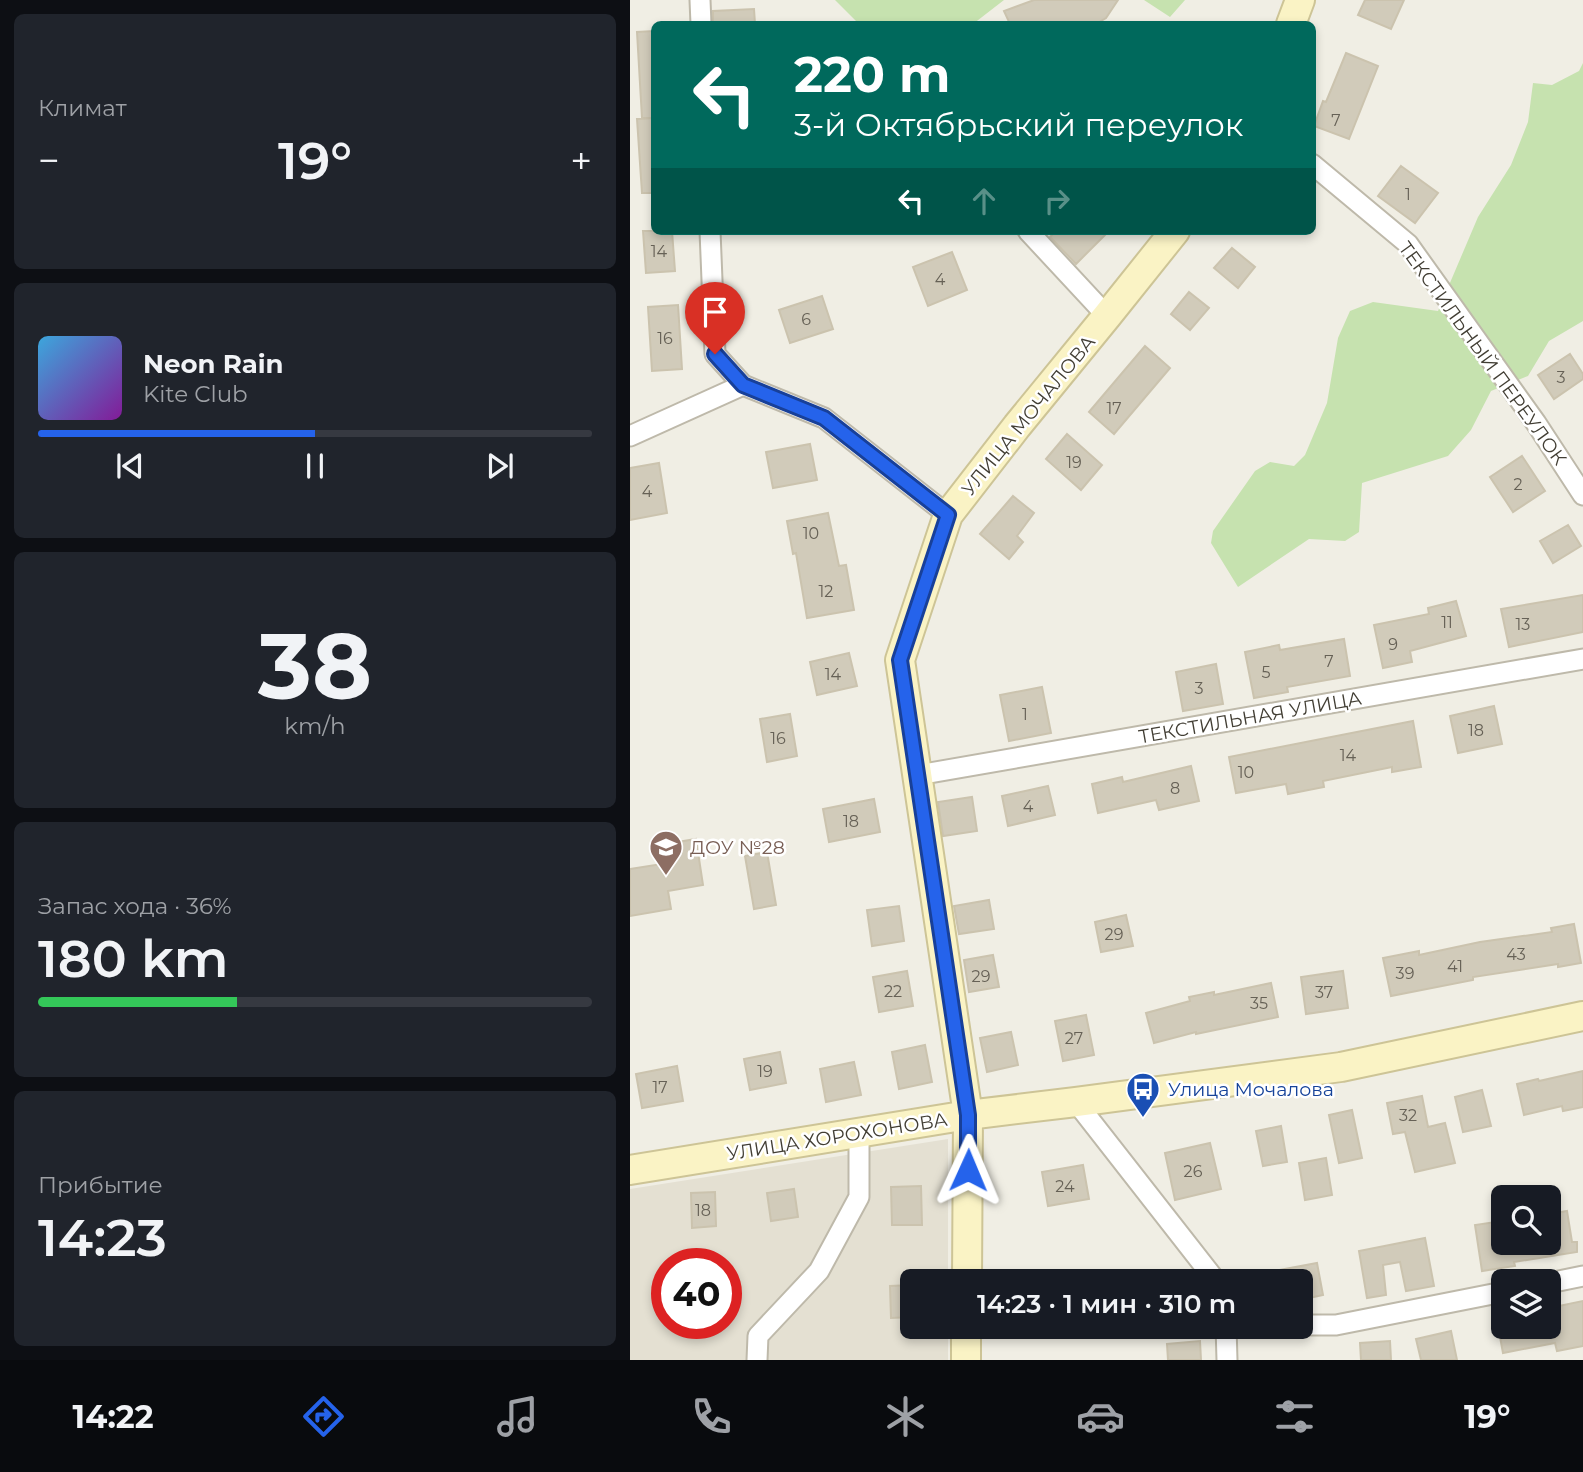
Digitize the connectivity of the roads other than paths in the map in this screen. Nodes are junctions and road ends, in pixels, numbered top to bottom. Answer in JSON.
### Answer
{"nodes":[{"id":1,"x":700,"y":0,"type":"edge"},
{"id":2,"x":1300,"y":0,"type":"edge"},
{"id":3,"x":701,"y":21,"type":"edge"},
{"id":4,"x":1293,"y":21,"type":"edge"},
{"id":5,"x":1316,"y":166,"type":"edge"},
{"id":6,"x":710,"y":235,"type":"edge"},
{"id":7,"x":1032,"y":235,"type":"edge"},
{"id":8,"x":1172,"y":235,"type":"edge"},
{"id":9,"x":1107,"y":317,"type":"junction"},
{"id":10,"x":743,"y":385,"type":"junction"},
{"id":11,"x":630,"y":436,"type":"edge"},
{"id":12,"x":1583,"y":495,"type":"edge"},
{"id":13,"x":948,"y":515,"type":"junction"},
{"id":14,"x":1583,"y":659,"type":"edge"},
{"id":15,"x":918,"y":775,"type":"junction"},
{"id":16,"x":1583,"y":1016,"type":"edge"},
{"id":17,"x":1076,"y":1102,"type":"junction"},
{"id":18,"x":968,"y":1115,"type":"junction"},
{"id":19,"x":859,"y":1132,"type":"junction"},
{"id":20,"x":630,"y":1170,"type":"edge"},
{"id":21,"x":967,"y":1269,"type":"edge"},
{"id":22,"x":1207,"y":1269,"type":"edge"},
{"id":23,"x":1583,"y":1276,"type":"edge"},
{"id":24,"x":1561,"y":1281,"type":"edge"},
{"id":25,"x":1491,"y":1294,"type":"edge"},
{"id":26,"x":1313,"y":1325,"type":"edge"},
{"id":27,"x":967,"y":1339,"type":"edge"},
{"id":28,"x":1226,"y":1339,"type":"edge"},
{"id":29,"x":757,"y":1360,"type":"edge"},
{"id":30,"x":966,"y":1360,"type":"edge"},
{"id":31,"x":1227,"y":1360,"type":"edge"}],
"edges":[{"from":1,"to":3,"type":"street"},
{"from":2,"to":4,"type":"street"},
{"from":5,"to":12,"type":"street","name":"ТЕКСТИЛЬНЫЙ ПЕРЕУЛОК"},
{"from":6,"to":10,"type":"street"},
{"from":7,"to":9,"type":"street"},
{"from":8,"to":9,"type":"street","name":"УЛИЦА МОЧАЛОВА"},
{"from":9,"to":13,"type":"street","name":"УЛИЦА МОЧАЛОВА"},
{"from":10,"to":11,"type":"street"},
{"from":10,"to":13,"type":"street"},
{"from":13,"to":15,"type":"street","name":"УЛИЦА МОЧАЛОВА"},
{"from":14,"to":15,"type":"street","name":"ТЕКСТИЛЬНАЯ УЛИЦА"},
{"from":15,"to":18,"type":"street","name":"УЛИЦА МОЧАЛОВА"},
{"from":16,"to":17,"type":"street","name":"УЛИЦА ХОРОХОНОВА"},
{"from":17,"to":18,"type":"street","name":"УЛИЦА ХОРОХОНОВА"},
{"from":17,"to":22,"type":"street"},
{"from":18,"to":19,"type":"street","name":"УЛИЦА ХОРОХОНОВА"},
{"from":18,"to":21,"type":"street","name":"УЛИЦА МОЧАЛОВА"},
{"from":19,"to":20,"type":"street","name":"УЛИЦА ХОРОХОНОВА"},
{"from":19,"to":29,"type":"street"},
{"from":23,"to":24,"type":"street"},
{"from":25,"to":26,"type":"street"},
{"from":27,"to":30,"type":"street"},
{"from":28,"to":31,"type":"street"}]}
